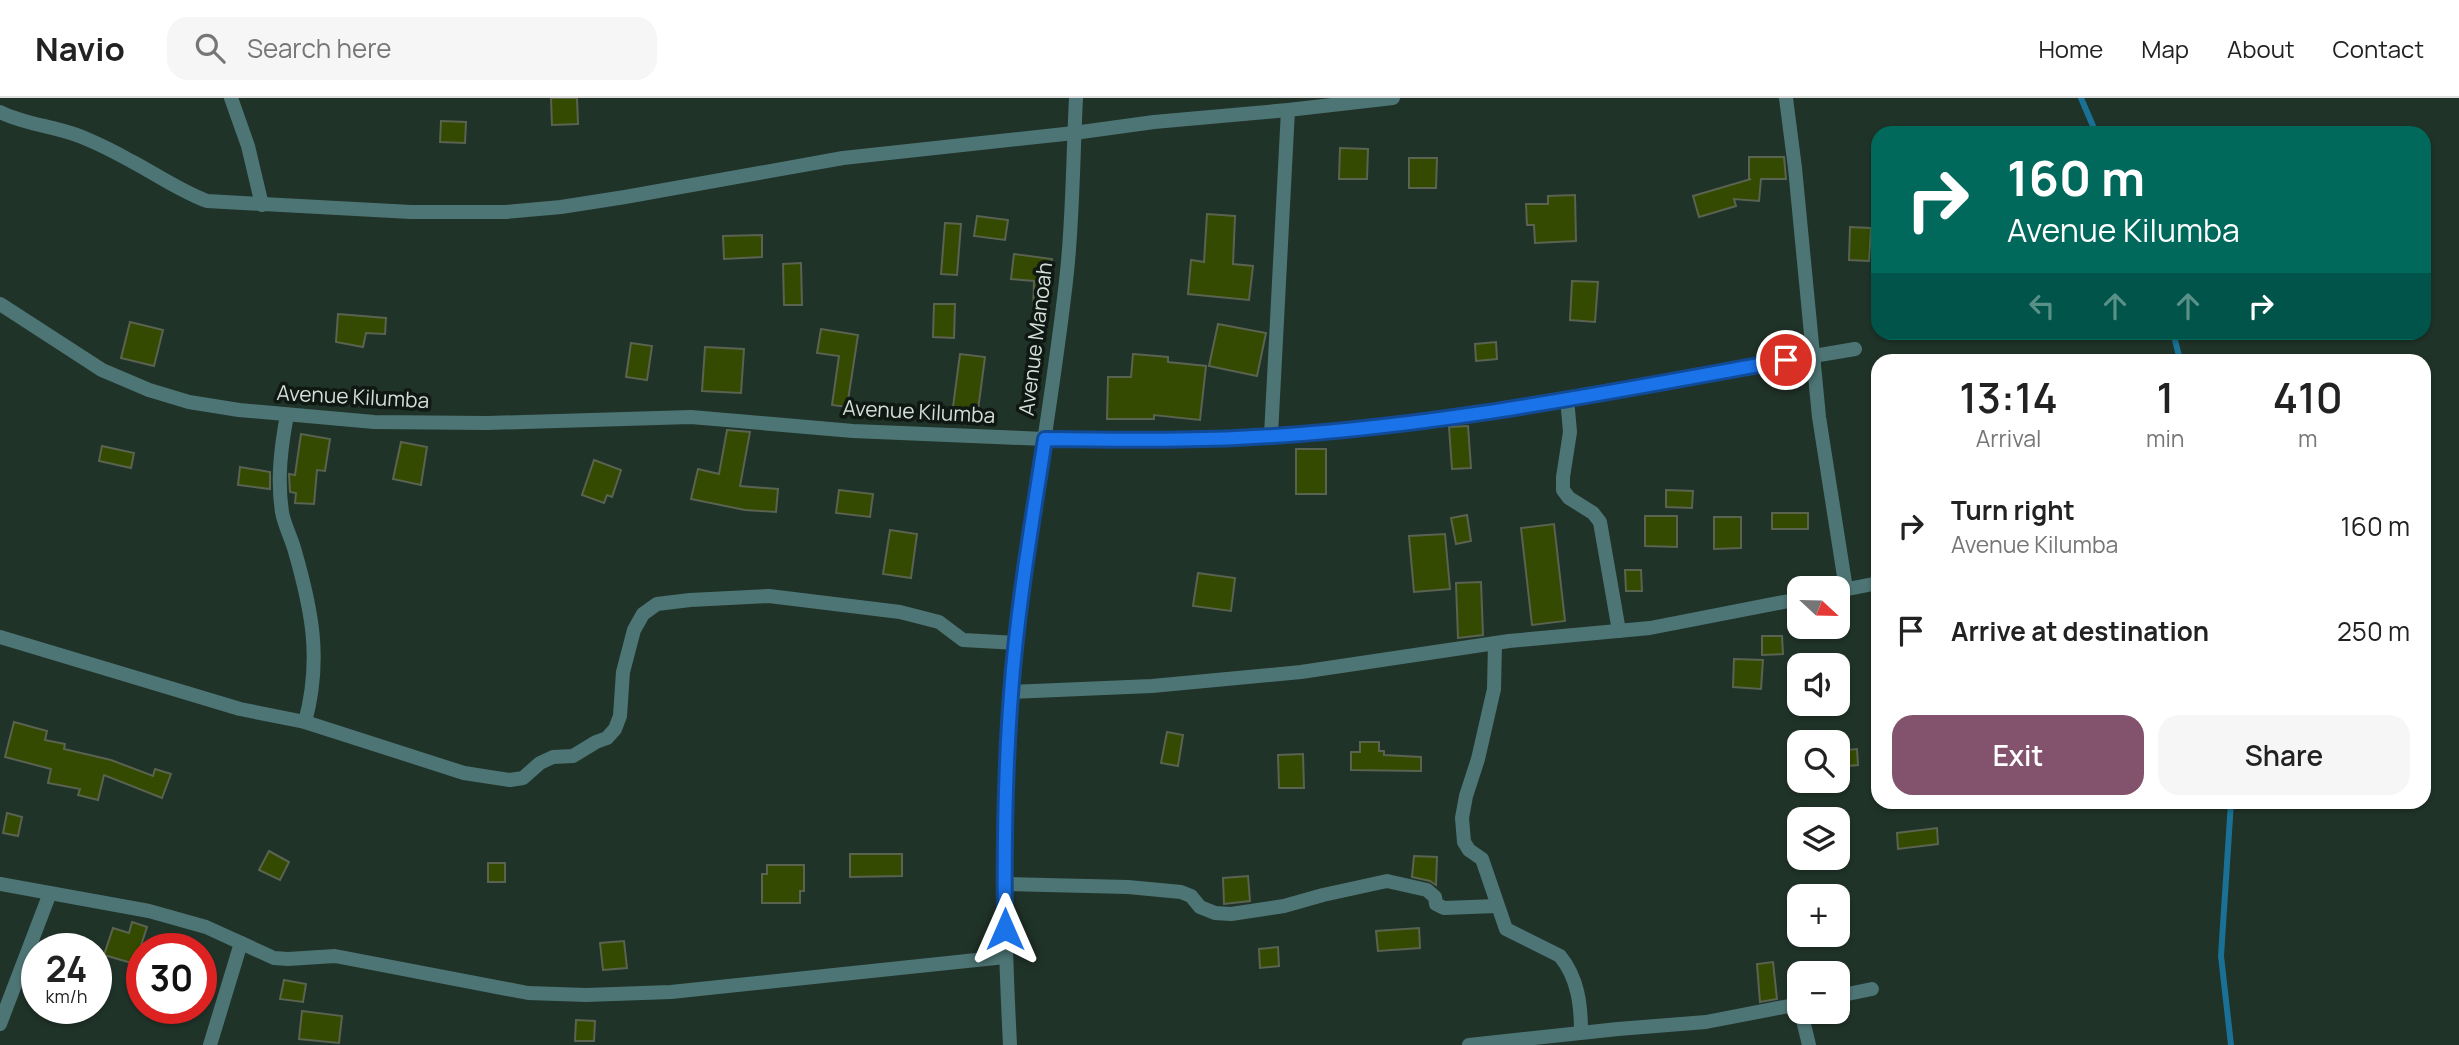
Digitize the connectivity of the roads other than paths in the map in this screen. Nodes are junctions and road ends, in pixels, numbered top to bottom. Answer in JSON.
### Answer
{"nodes":[{"id":1,"x":230,"y":98,"type":"edge"},
{"id":2,"x":1076,"y":98,"type":"edge"},
{"id":3,"x":1393,"y":98,"type":"edge"},
{"id":4,"x":1786,"y":98,"type":"edge"},
{"id":5,"x":1288,"y":110,"type":"junction"},
{"id":6,"x":0,"y":112,"type":"edge"},
{"id":7,"x":1074,"y":133,"type":"junction"},
{"id":8,"x":262,"y":205,"type":"junction"},
{"id":9,"x":0,"y":304,"type":"edge"},
{"id":10,"x":1855,"y":349,"type":"dead end"},
{"id":11,"x":1814,"y":355,"type":"junction"},
{"id":12,"x":1567,"y":398,"type":"junction"},
{"id":13,"x":287,"y":415,"type":"junction"},
{"id":14,"x":1271,"y":435,"type":"junction"},
{"id":15,"x":1045,"y":439,"type":"junction"},
{"id":16,"x":1840,"y":576,"type":"edge"},
{"id":17,"x":1871,"y":584,"type":"edge"},
{"id":18,"x":1850,"y":588,"type":"edge"},
{"id":19,"x":1787,"y":602,"type":"edge"},
{"id":20,"x":1619,"y":631,"type":"junction"},
{"id":21,"x":0,"y":637,"type":"edge"},
{"id":22,"x":1017,"y":643,"type":"junction"},
{"id":23,"x":1495,"y":643,"type":"junction"},
{"id":24,"x":1011,"y":692,"type":"junction"},
{"id":25,"x":305,"y":722,"type":"junction"},
{"id":26,"x":0,"y":884,"type":"edge"},
{"id":27,"x":1005,"y":884,"type":"junction"},
{"id":28,"x":50,"y":893,"type":"junction"},
{"id":29,"x":1497,"y":906,"type":"junction"},
{"id":30,"x":241,"y":943,"type":"junction"},
{"id":31,"x":1006,"y":957,"type":"junction"},
{"id":32,"x":1872,"y":989,"type":"dead end"},
{"id":33,"x":1850,"y":994,"type":"edge"},
{"id":34,"x":1787,"y":1006,"type":"edge"},
{"id":35,"x":0,"y":1024,"type":"edge"},
{"id":36,"x":1804,"y":1024,"type":"edge"},
{"id":37,"x":1581,"y":1032,"type":"junction"},
{"id":38,"x":210,"y":1045,"type":"edge"},
{"id":39,"x":1010,"y":1045,"type":"edge"},
{"id":40,"x":1469,"y":1045,"type":"edge"},
{"id":41,"x":1809,"y":1045,"type":"edge"}],
"edges":[{"from":1,"to":8,"type":"street"},
{"from":2,"to":7,"type":"street","name":"Avenue Manoah"},
{"from":3,"to":5,"type":"street"},
{"from":4,"to":11,"type":"street"},
{"from":5,"to":7,"type":"street"},
{"from":5,"to":14,"type":"street"},
{"from":6,"to":8,"type":"street"},
{"from":7,"to":8,"type":"street"},
{"from":7,"to":15,"type":"street","name":"Avenue Manoah"},
{"from":9,"to":13,"type":"street","name":"Avenue Kilumba"},
{"from":10,"to":11,"type":"street","name":"Avenue Kilumba"},
{"from":11,"to":12,"type":"street","name":"Avenue Kilumba"},
{"from":11,"to":16,"type":"street"},
{"from":12,"to":14,"type":"street","name":"Avenue Kilumba"},
{"from":12,"to":20,"type":"street"},
{"from":13,"to":15,"type":"street","name":"Avenue Kilumba"},
{"from":13,"to":25,"type":"street"},
{"from":14,"to":15,"type":"street","name":"Avenue Kilumba"},
{"from":15,"to":22,"type":"street","name":"Avenue Manoah"},
{"from":17,"to":18,"type":"street"},
{"from":19,"to":20,"type":"street"},
{"from":20,"to":23,"type":"street"},
{"from":21,"to":25,"type":"street"},
{"from":22,"to":24,"type":"street","name":"Avenue Manoah"},
{"from":22,"to":25,"type":"street"},
{"from":23,"to":24,"type":"street"},
{"from":23,"to":29,"type":"street"},
{"from":24,"to":27,"type":"street","name":"Avenue Manoah"},
{"from":26,"to":28,"type":"street"},
{"from":27,"to":29,"type":"street"},
{"from":27,"to":31,"type":"street","name":"Avenue Manoah"},
{"from":28,"to":30,"type":"street"},
{"from":28,"to":35,"type":"street"},
{"from":29,"to":37,"type":"street"},
{"from":30,"to":31,"type":"street"},
{"from":30,"to":38,"type":"street"},
{"from":31,"to":39,"type":"street","name":"Avenue Manoah"},
{"from":32,"to":33,"type":"street"},
{"from":34,"to":37,"type":"street"},
{"from":36,"to":41,"type":"street"},
{"from":37,"to":40,"type":"street"}]}
